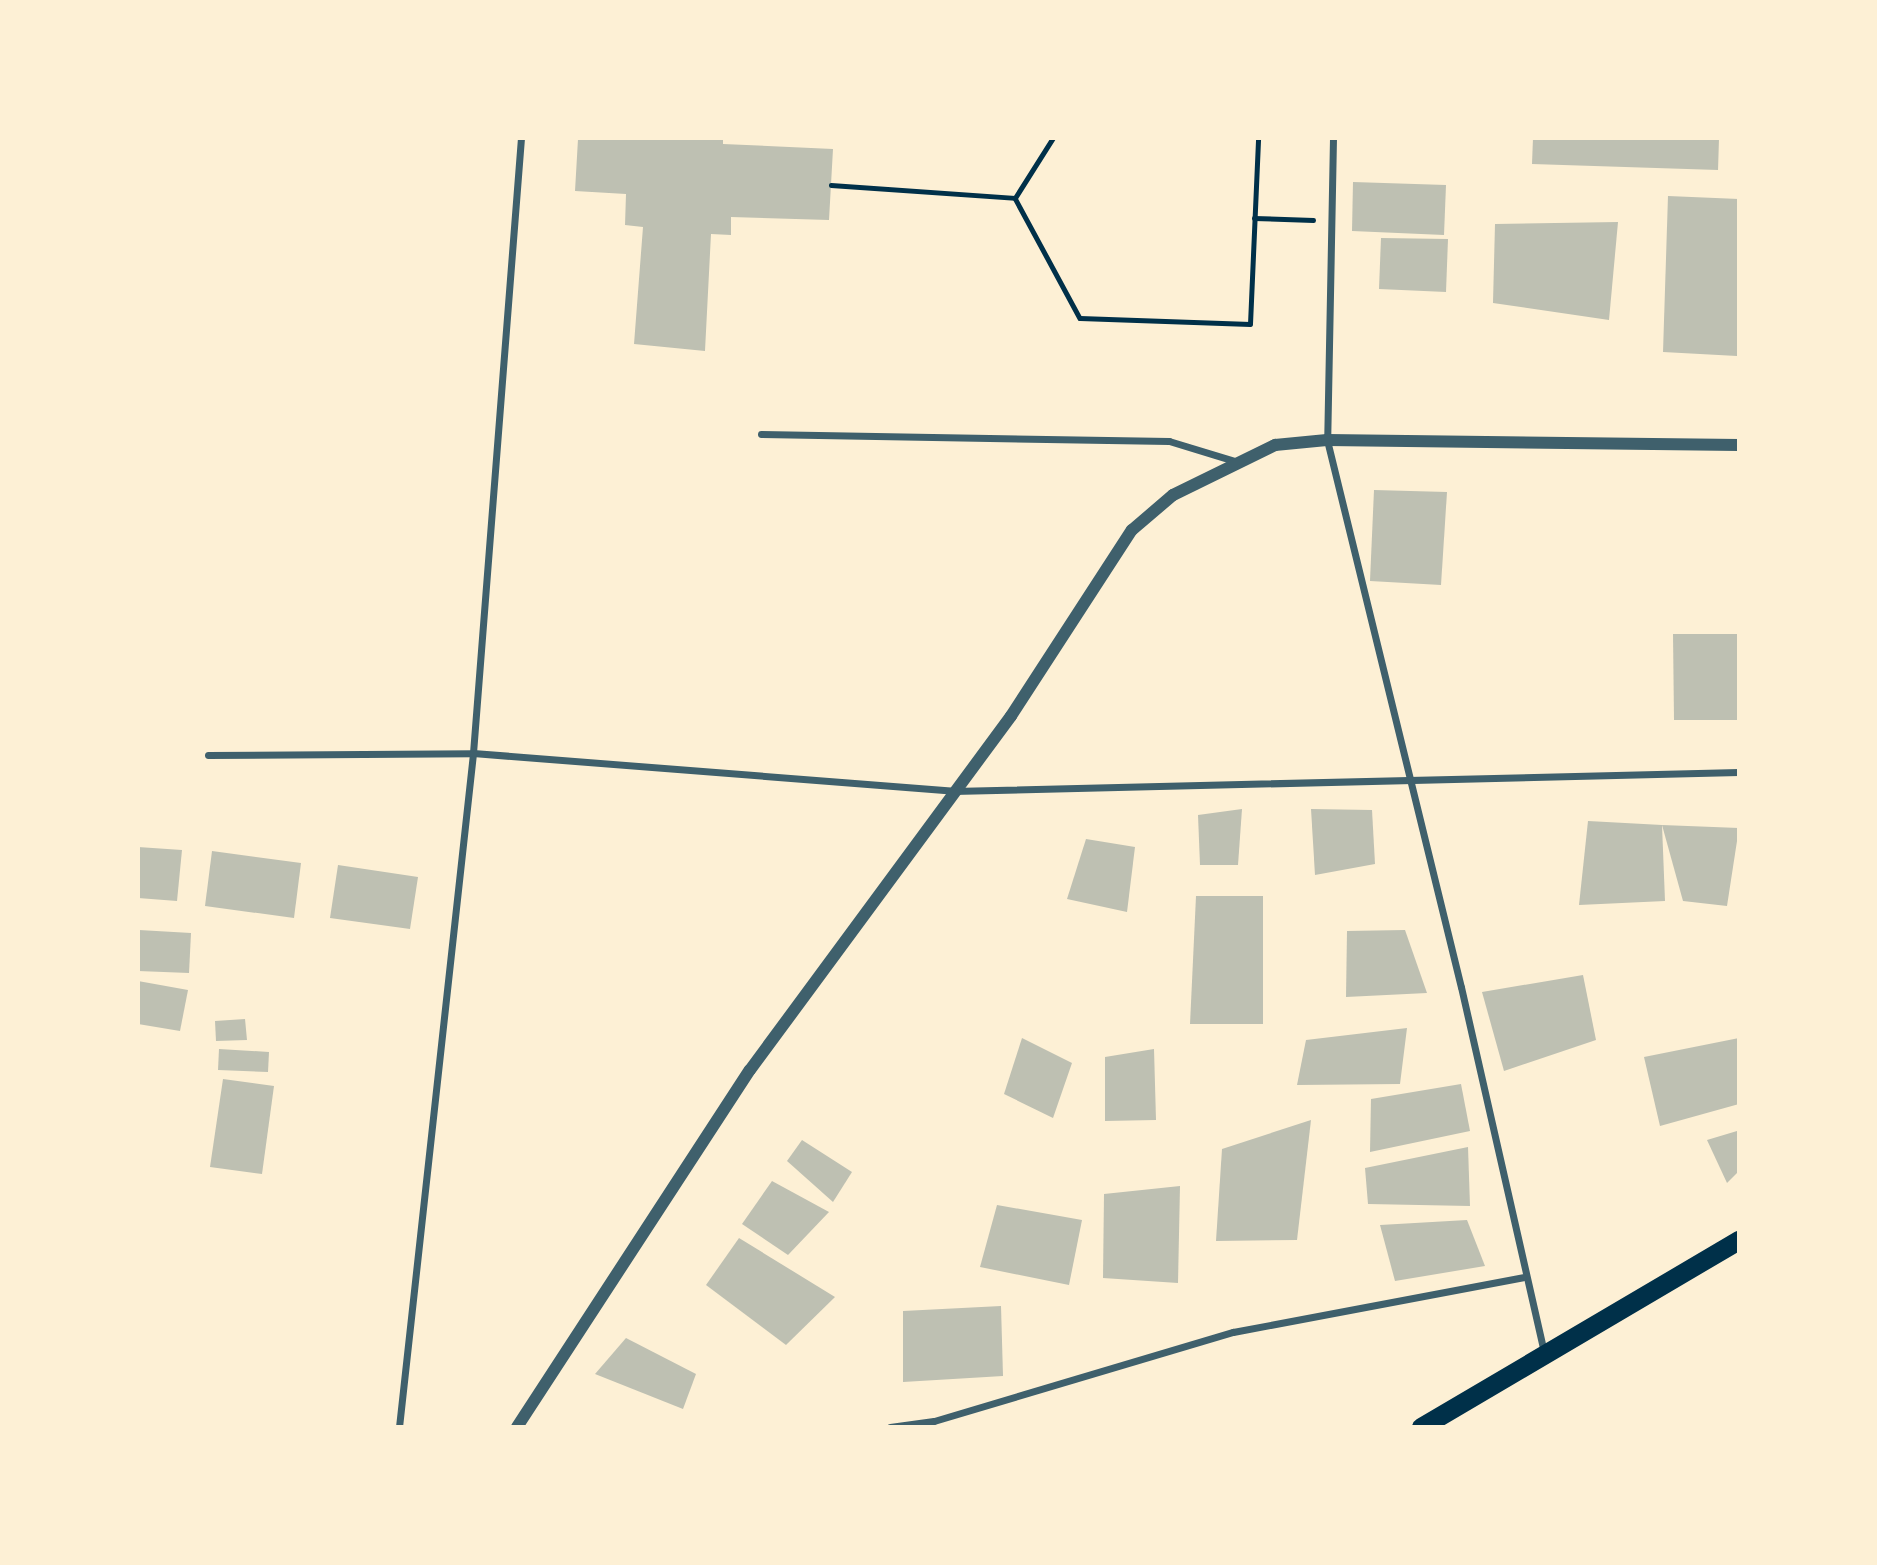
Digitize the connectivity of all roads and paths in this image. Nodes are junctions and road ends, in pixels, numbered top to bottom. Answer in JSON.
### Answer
{"nodes":[{"id":1,"x":521,"y":138,"type":"edge"},
{"id":2,"x":1053,"y":138,"type":"edge"},
{"id":3,"x":1258,"y":138,"type":"edge"},
{"id":4,"x":1333,"y":138,"type":"edge"},
{"id":5,"x":831,"y":185,"type":"dead end"},
{"id":6,"x":1015,"y":198,"type":"junction"},
{"id":7,"x":1254,"y":218,"type":"junction"},
{"id":8,"x":1332,"y":221,"type":"junction"},
{"id":9,"x":761,"y":434,"type":"dead end"},
{"id":10,"x":1327,"y":440,"type":"junction"},
{"id":11,"x":1739,"y":445,"type":"edge"},
{"id":12,"x":1235,"y":461,"type":"junction"},
{"id":13,"x":473,"y":753,"type":"junction"},
{"id":14,"x":208,"y":755,"type":"dead end"},
{"id":15,"x":1739,"y":772,"type":"edge"},
{"id":16,"x":1409,"y":780,"type":"junction"},
{"id":17,"x":953,"y":791,"type":"junction"},
{"id":18,"x":1739,"y":1240,"type":"edge"},
{"id":19,"x":1523,"y":1277,"type":"junction"},
{"id":20,"x":1544,"y":1354,"type":"junction"},
{"id":21,"x":399,"y":1427,"type":"edge"},
{"id":22,"x":517,"y":1427,"type":"edge"},
{"id":23,"x":890,"y":1427,"type":"edge"},
{"id":24,"x":1421,"y":1427,"type":"edge"}],
"edges":[{"from":1,"to":13,"type":"street"},
{"from":2,"to":6,"type":"path"},
{"from":3,"to":7,"type":"path"},
{"from":4,"to":8,"type":"street"},
{"from":5,"to":6,"type":"path"},
{"from":6,"to":7,"type":"path"},
{"from":7,"to":8,"type":"path"},
{"from":8,"to":10,"type":"street"},
{"from":9,"to":12,"type":"street"},
{"from":10,"to":11,"type":"street"},
{"from":10,"to":12,"type":"street"},
{"from":10,"to":16,"type":"street"},
{"from":12,"to":17,"type":"street"},
{"from":13,"to":14,"type":"street"},
{"from":13,"to":17,"type":"street"},
{"from":13,"to":21,"type":"street"},
{"from":15,"to":16,"type":"street"},
{"from":16,"to":17,"type":"street"},
{"from":16,"to":19,"type":"street"},
{"from":17,"to":22,"type":"street"},
{"from":18,"to":20,"type":"highway"},
{"from":19,"to":20,"type":"street"},
{"from":19,"to":23,"type":"street"},
{"from":20,"to":24,"type":"highway"}]}
